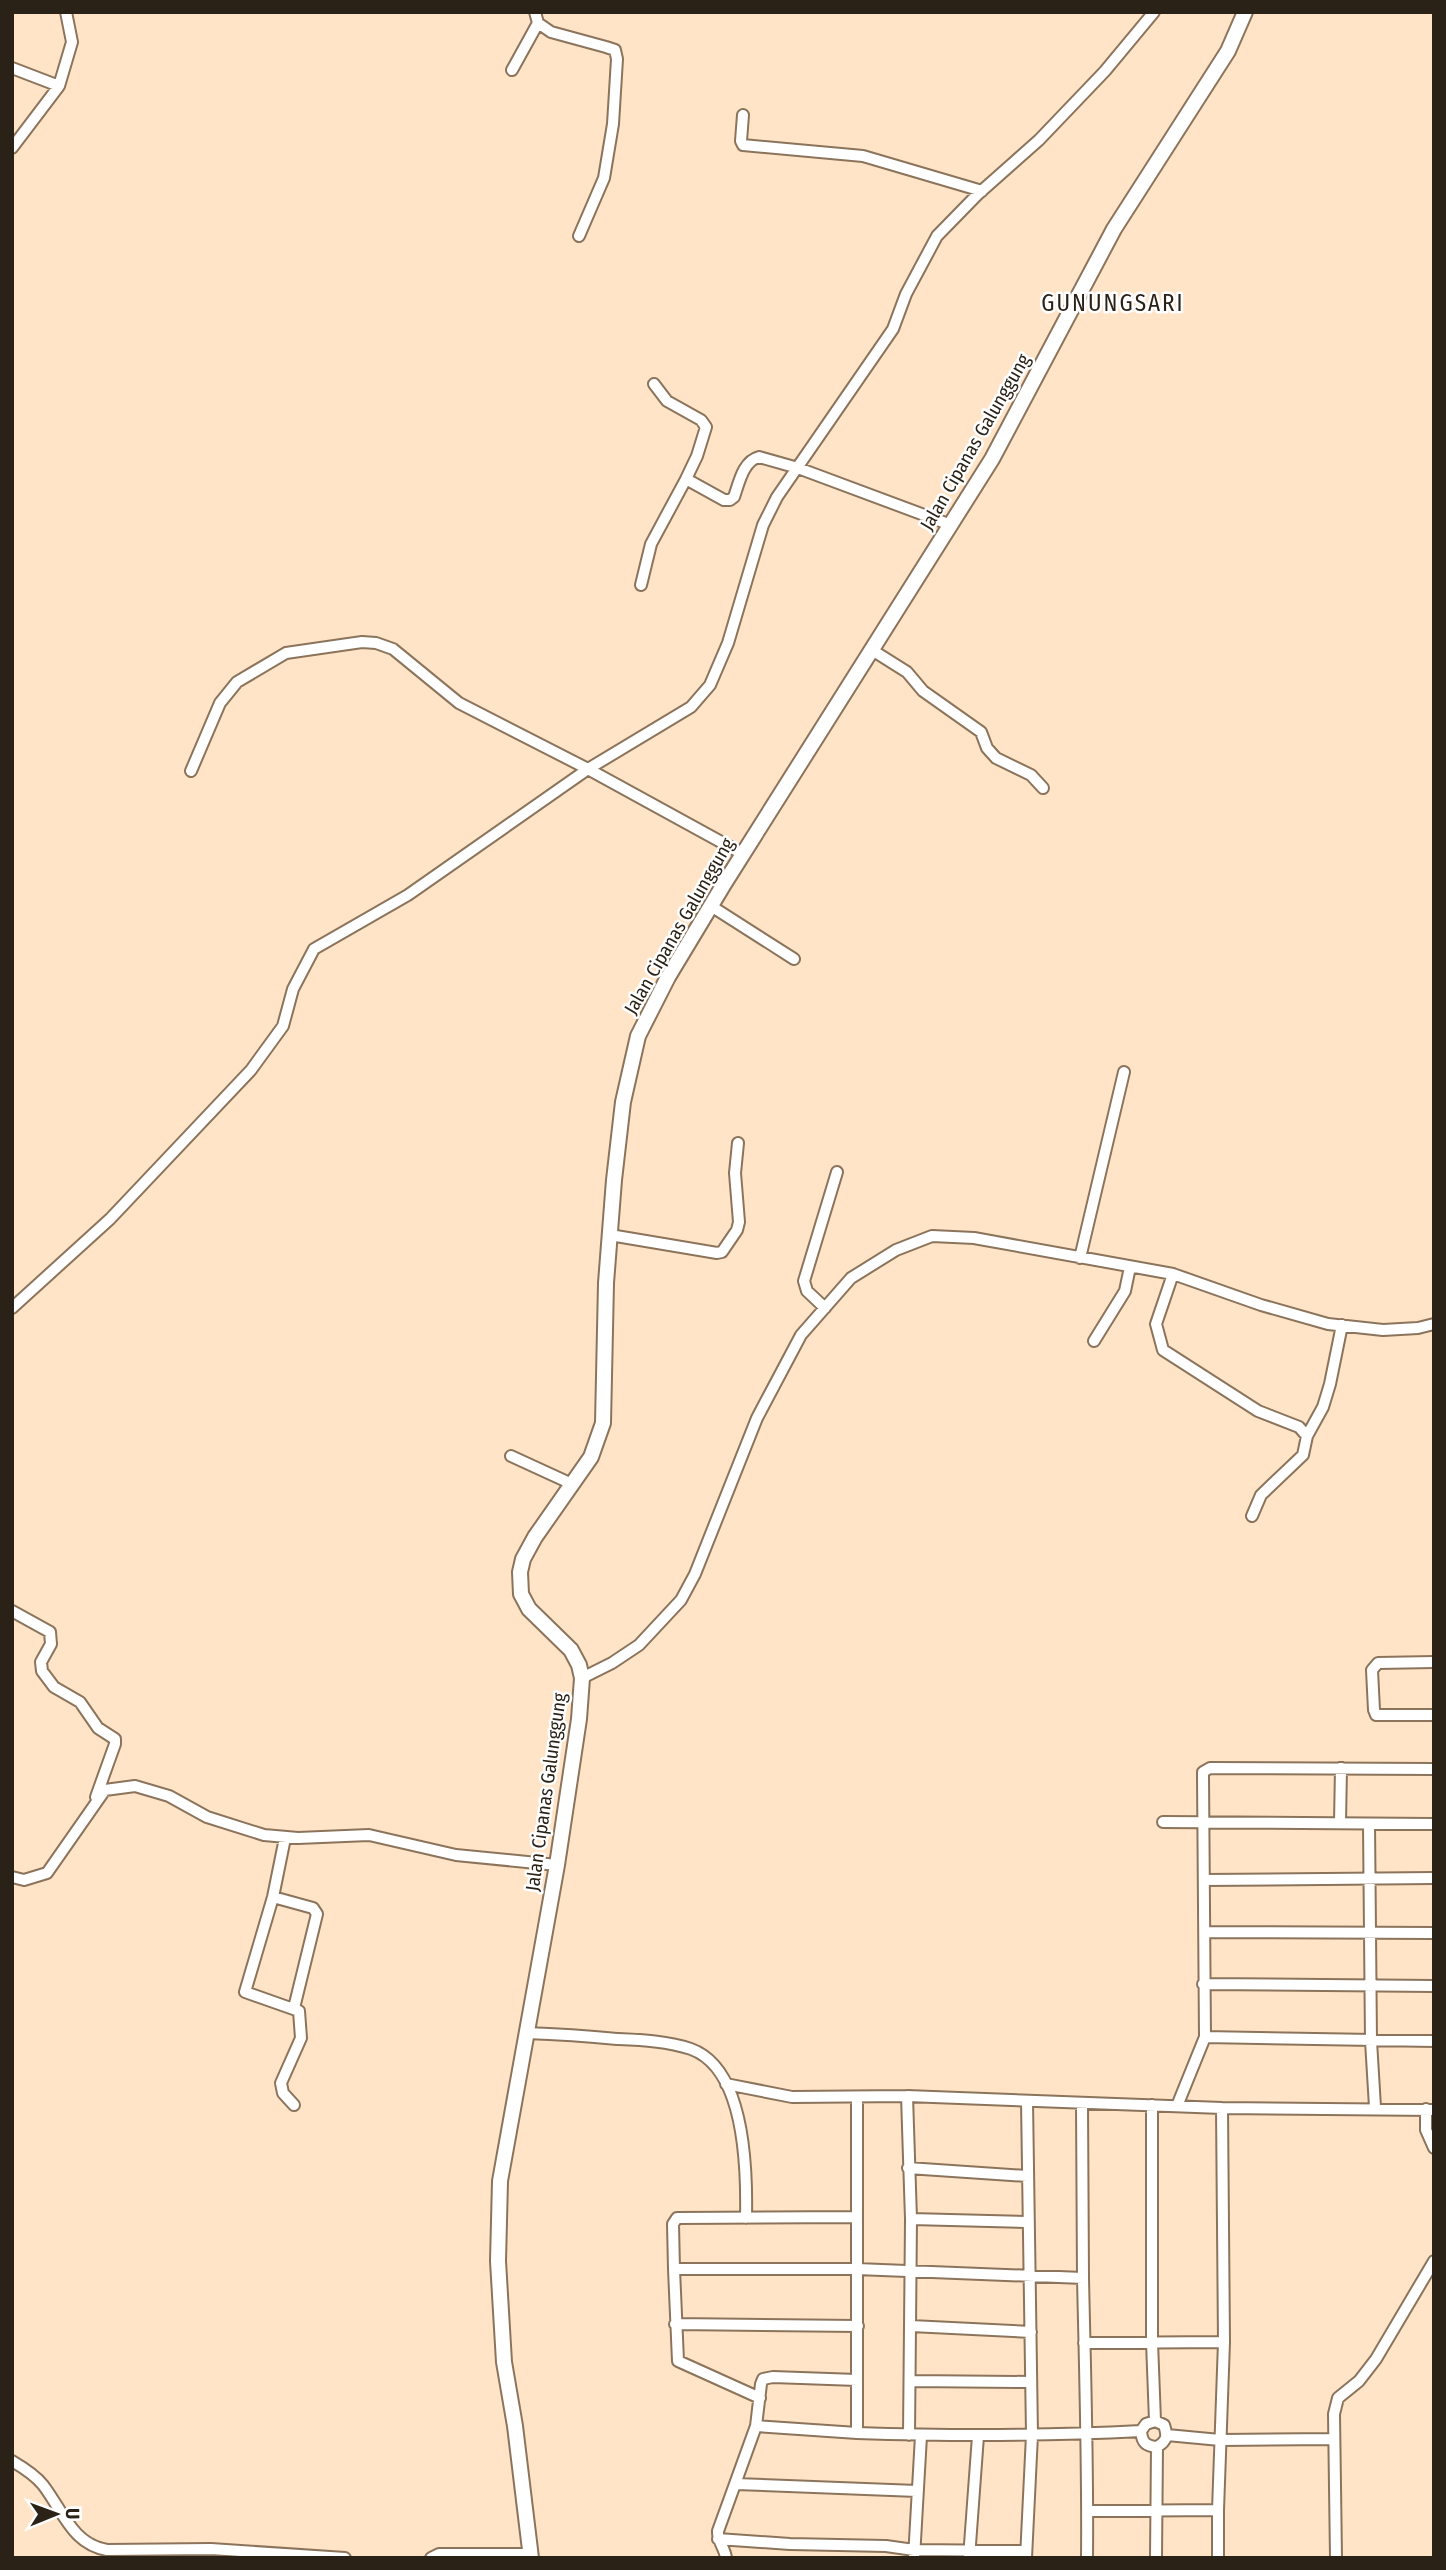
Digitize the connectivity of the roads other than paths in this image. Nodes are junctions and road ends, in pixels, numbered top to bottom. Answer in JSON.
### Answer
{"nodes":[{"id":1,"x":66,"y":12,"type":"edge"},
{"id":2,"x":1153,"y":12,"type":"edge"},
{"id":3,"x":1245,"y":12,"type":"edge"},
{"id":4,"x":536,"y":18,"type":"edge"},
{"id":5,"x":12,"y":68,"type":"edge"},
{"id":6,"x":512,"y":70,"type":"dead end"},
{"id":7,"x":59,"y":86,"type":"junction"},
{"id":8,"x":743,"y":115,"type":"dead end"},
{"id":9,"x":12,"y":148,"type":"edge"},
{"id":10,"x":982,"y":191,"type":"junction"},
{"id":11,"x":579,"y":236,"type":"dead end"},
{"id":12,"x":654,"y":384,"type":"dead end"},
{"id":13,"x":798,"y":468,"type":"junction"},
{"id":14,"x":686,"y":479,"type":"junction"},
{"id":15,"x":951,"y":525,"type":"junction"},
{"id":16,"x":641,"y":585,"type":"dead end"},
{"id":17,"x":872,"y":650,"type":"junction"},
{"id":18,"x":588,"y":768,"type":"junction"},
{"id":19,"x":191,"y":771,"type":"dead end"},
{"id":20,"x":1043,"y":788,"type":"dead end"},
{"id":21,"x":743,"y":854,"type":"junction"},
{"id":22,"x":711,"y":906,"type":"junction"},
{"id":23,"x":794,"y":959,"type":"dead end"},
{"id":24,"x":1124,"y":1072,"type":"dead end"},
{"id":25,"x":738,"y":1143,"type":"dead end"},
{"id":26,"x":837,"y":1172,"type":"dead end"},
{"id":27,"x":617,"y":1236,"type":"junction"},
{"id":28,"x":1080,"y":1258,"type":"junction"},
{"id":29,"x":1130,"y":1267,"type":"junction"},
{"id":30,"x":1172,"y":1274,"type":"junction"},
{"id":31,"x":12,"y":1308,"type":"edge"},
{"id":32,"x":825,"y":1308,"type":"junction"},
{"id":33,"x":1434,"y":1324,"type":"edge"},
{"id":34,"x":1342,"y":1325,"type":"junction"},
{"id":35,"x":1094,"y":1341,"type":"dead end"},
{"id":36,"x":1307,"y":1436,"type":"junction"},
{"id":37,"x":511,"y":1456,"type":"dead end"},
{"id":38,"x":572,"y":1485,"type":"junction"},
{"id":39,"x":1252,"y":1516,"type":"dead end"},
{"id":40,"x":12,"y":1611,"type":"edge"},
{"id":41,"x":1434,"y":1661,"type":"edge"},
{"id":42,"x":582,"y":1678,"type":"junction"},
{"id":43,"x":1434,"y":1715,"type":"edge"},
{"id":44,"x":1341,"y":1769,"type":"junction"},
{"id":45,"x":1434,"y":1769,"type":"edge"},
{"id":46,"x":91,"y":1808,"type":"junction"},
{"id":47,"x":1163,"y":1822,"type":"dead end"},
{"id":48,"x":1203,"y":1822,"type":"junction"},
{"id":49,"x":1340,"y":1823,"type":"junction"},
{"id":50,"x":1369,"y":1824,"type":"junction"},
{"id":51,"x":1434,"y":1824,"type":"edge"},
{"id":52,"x":285,"y":1838,"type":"junction"},
{"id":53,"x":557,"y":1866,"type":"junction"},
{"id":54,"x":12,"y":1877,"type":"edge"},
{"id":55,"x":1434,"y":1878,"type":"edge"},
{"id":56,"x":1371,"y":1879,"type":"junction"},
{"id":57,"x":1205,"y":1880,"type":"junction"},
{"id":58,"x":272,"y":1897,"type":"junction"},
{"id":59,"x":1205,"y":1932,"type":"junction"},
{"id":60,"x":1370,"y":1933,"type":"junction"},
{"id":61,"x":1434,"y":1933,"type":"edge"},
{"id":62,"x":1203,"y":1984,"type":"junction"},
{"id":63,"x":1371,"y":1986,"type":"junction"},
{"id":64,"x":1434,"y":1986,"type":"edge"},
{"id":65,"x":293,"y":2008,"type":"junction"},
{"id":66,"x":526,"y":2032,"type":"junction"},
{"id":67,"x":1205,"y":2037,"type":"junction"},
{"id":68,"x":1371,"y":2041,"type":"junction"},
{"id":69,"x":1434,"y":2041,"type":"edge"},
{"id":70,"x":726,"y":2084,"type":"junction"},
{"id":71,"x":907,"y":2096,"type":"junction"},
{"id":72,"x":857,"y":2098,"type":"junction"},
{"id":73,"x":1027,"y":2101,"type":"junction"},
{"id":74,"x":1082,"y":2103,"type":"junction"},
{"id":75,"x":294,"y":2105,"type":"dead end"},
{"id":76,"x":1152,"y":2105,"type":"junction"},
{"id":77,"x":1177,"y":2106,"type":"junction"},
{"id":78,"x":1375,"y":2107,"type":"junction"},
{"id":79,"x":1222,"y":2108,"type":"junction"},
{"id":80,"x":1430,"y":2109,"type":"edge"},
{"id":81,"x":1434,"y":2148,"type":"edge"},
{"id":82,"x":908,"y":2168,"type":"junction"},
{"id":83,"x":1027,"y":2176,"type":"junction"},
{"id":84,"x":857,"y":2217,"type":"junction"},
{"id":85,"x":746,"y":2218,"type":"junction"},
{"id":86,"x":911,"y":2219,"type":"junction"},
{"id":87,"x":1027,"y":2222,"type":"junction"},
{"id":88,"x":1434,"y":2262,"type":"edge"},
{"id":89,"x":674,"y":2269,"type":"junction"},
{"id":90,"x":857,"y":2269,"type":"junction"},
{"id":91,"x":911,"y":2272,"type":"junction"},
{"id":92,"x":1031,"y":2277,"type":"junction"},
{"id":93,"x":1083,"y":2278,"type":"junction"},
{"id":94,"x":675,"y":2324,"type":"junction"},
{"id":95,"x":858,"y":2326,"type":"junction"},
{"id":96,"x":911,"y":2326,"type":"junction"},
{"id":97,"x":1031,"y":2332,"type":"junction"},
{"id":98,"x":1152,"y":2342,"type":"junction"},
{"id":99,"x":1224,"y":2342,"type":"junction"},
{"id":100,"x":1084,"y":2343,"type":"junction"},
{"id":101,"x":857,"y":2380,"type":"junction"},
{"id":102,"x":911,"y":2381,"type":"junction"},
{"id":103,"x":1031,"y":2382,"type":"junction"},
{"id":104,"x":760,"y":2398,"type":"junction"},
{"id":105,"x":1155,"y":2421,"type":"junction"},
{"id":106,"x":756,"y":2426,"type":"junction"},
{"id":107,"x":1141,"y":2431,"type":"junction"},
{"id":108,"x":857,"y":2433,"type":"junction"},
{"id":109,"x":1087,"y":2434,"type":"junction"},
{"id":110,"x":915,"y":2435,"type":"junction"},
{"id":111,"x":1032,"y":2435,"type":"junction"},
{"id":112,"x":1167,"y":2435,"type":"junction"},
{"id":113,"x":978,"y":2436,"type":"junction"},
{"id":114,"x":1334,"y":2439,"type":"junction"},
{"id":115,"x":1220,"y":2440,"type":"junction"},
{"id":116,"x":1157,"y":2447,"type":"junction"},
{"id":117,"x":12,"y":2461,"type":"edge"},
{"id":118,"x":736,"y":2484,"type":"junction"},
{"id":119,"x":917,"y":2491,"type":"junction"},
{"id":120,"x":1157,"y":2510,"type":"junction"},
{"id":121,"x":1218,"y":2510,"type":"junction"},
{"id":122,"x":1088,"y":2511,"type":"junction"},
{"id":123,"x":718,"y":2539,"type":"junction"},
{"id":124,"x":790,"y":2544,"type":"junction"},
{"id":125,"x":914,"y":2554,"type":"edge"},
{"id":126,"x":1026,"y":2554,"type":"edge"},
{"id":127,"x":969,"y":2555,"type":"edge"},
{"id":128,"x":530,"y":2556,"type":"edge"},
{"id":129,"x":345,"y":2558,"type":"edge"},
{"id":130,"x":431,"y":2558,"type":"edge"},
{"id":131,"x":726,"y":2558,"type":"edge"},
{"id":132,"x":788,"y":2558,"type":"edge"},
{"id":133,"x":1087,"y":2558,"type":"edge"},
{"id":134,"x":1156,"y":2558,"type":"edge"},
{"id":135,"x":1218,"y":2558,"type":"edge"},
{"id":136,"x":1336,"y":2558,"type":"edge"}],
"edges":[{"from":1,"to":7,"type":"street"},
{"from":2,"to":10,"type":"street"},
{"from":3,"to":15,"type":"street","name":"Jalan Cipanas Galunggung"},
{"from":4,"to":6,"type":"street"},
{"from":4,"to":11,"type":"street"},
{"from":5,"to":7,"type":"street"},
{"from":7,"to":9,"type":"street"},
{"from":8,"to":10,"type":"street"},
{"from":10,"to":13,"type":"street"},
{"from":12,"to":14,"type":"street"},
{"from":13,"to":14,"type":"street"},
{"from":13,"to":15,"type":"street"},
{"from":13,"to":18,"type":"street"},
{"from":14,"to":16,"type":"street"},
{"from":15,"to":17,"type":"street","name":"Jalan Cipanas Galunggung"},
{"from":17,"to":20,"type":"street"},
{"from":17,"to":21,"type":"street","name":"Jalan Cipanas Galunggung"},
{"from":18,"to":19,"type":"street"},
{"from":18,"to":21,"type":"street"},
{"from":18,"to":31,"type":"street"},
{"from":21,"to":22,"type":"street","name":"Jalan Cipanas Galunggung"},
{"from":22,"to":23,"type":"street"},
{"from":22,"to":27,"type":"street","name":"Jalan Cipanas Galunggung"},
{"from":24,"to":28,"type":"street"},
{"from":25,"to":27,"type":"street"},
{"from":26,"to":32,"type":"street"},
{"from":27,"to":38,"type":"street","name":"Jalan Cipanas Galunggung"},
{"from":28,"to":29,"type":"street"},
{"from":28,"to":32,"type":"street"},
{"from":29,"to":30,"type":"street"},
{"from":29,"to":35,"type":"street"},
{"from":30,"to":34,"type":"street"},
{"from":30,"to":36,"type":"street"},
{"from":32,"to":42,"type":"street"},
{"from":33,"to":34,"type":"street"},
{"from":34,"to":36,"type":"street"},
{"from":36,"to":39,"type":"street"},
{"from":37,"to":38,"type":"street"},
{"from":38,"to":42,"type":"street","name":"Jalan Cipanas Galunggung"},
{"from":40,"to":46,"type":"street"},
{"from":41,"to":43,"type":"street"},
{"from":42,"to":53,"type":"street","name":"Jalan Cipanas Galunggung"},
{"from":44,"to":45,"type":"street"},
{"from":44,"to":48,"type":"street"},
{"from":44,"to":49,"type":"street"},
{"from":46,"to":52,"type":"street"},
{"from":46,"to":54,"type":"street"},
{"from":47,"to":48,"type":"street"},
{"from":48,"to":49,"type":"street"},
{"from":48,"to":57,"type":"street"},
{"from":49,"to":50,"type":"street"},
{"from":50,"to":51,"type":"street"},
{"from":50,"to":56,"type":"street"},
{"from":52,"to":53,"type":"street"},
{"from":52,"to":58,"type":"street"},
{"from":53,"to":66,"type":"street","name":"Jalan Cipanas Galunggung"},
{"from":55,"to":56,"type":"street"},
{"from":56,"to":57,"type":"street"},
{"from":56,"to":60,"type":"street"},
{"from":57,"to":59,"type":"street"},
{"from":58,"to":65,"type":"street"},
{"from":58,"to":65,"type":"street"},
{"from":59,"to":60,"type":"street"},
{"from":59,"to":62,"type":"street"},
{"from":60,"to":61,"type":"street"},
{"from":60,"to":63,"type":"street"},
{"from":62,"to":63,"type":"street"},
{"from":62,"to":67,"type":"street"},
{"from":63,"to":64,"type":"street"},
{"from":63,"to":68,"type":"street"},
{"from":65,"to":75,"type":"street"},
{"from":66,"to":70,"type":"street"},
{"from":66,"to":128,"type":"street","name":"Jalan Cipanas Galunggung"},
{"from":67,"to":68,"type":"street"},
{"from":67,"to":77,"type":"street"},
{"from":68,"to":69,"type":"street"},
{"from":68,"to":78,"type":"street"},
{"from":70,"to":72,"type":"street"},
{"from":70,"to":85,"type":"street"},
{"from":71,"to":72,"type":"street"},
{"from":71,"to":73,"type":"street"},
{"from":71,"to":82,"type":"street"},
{"from":72,"to":84,"type":"street"},
{"from":73,"to":74,"type":"street"},
{"from":73,"to":83,"type":"street"},
{"from":74,"to":76,"type":"street"},
{"from":74,"to":93,"type":"street"},
{"from":76,"to":77,"type":"street"},
{"from":76,"to":98,"type":"street"},
{"from":77,"to":79,"type":"street"},
{"from":78,"to":79,"type":"street"},
{"from":78,"to":80,"type":"street"},
{"from":79,"to":99,"type":"street"},
{"from":80,"to":81,"type":"street"},
{"from":82,"to":83,"type":"street"},
{"from":82,"to":86,"type":"street"},
{"from":83,"to":87,"type":"street"},
{"from":84,"to":85,"type":"street"},
{"from":84,"to":90,"type":"street"},
{"from":85,"to":89,"type":"street"},
{"from":86,"to":87,"type":"street"},
{"from":86,"to":91,"type":"street"},
{"from":87,"to":92,"type":"street"},
{"from":88,"to":114,"type":"street"},
{"from":89,"to":90,"type":"street"},
{"from":89,"to":94,"type":"street"},
{"from":90,"to":91,"type":"street"},
{"from":90,"to":95,"type":"street"},
{"from":91,"to":92,"type":"street"},
{"from":91,"to":96,"type":"street"},
{"from":92,"to":93,"type":"street"},
{"from":92,"to":97,"type":"street"},
{"from":93,"to":100,"type":"street"},
{"from":94,"to":95,"type":"street"},
{"from":94,"to":104,"type":"street"},
{"from":95,"to":101,"type":"street"},
{"from":96,"to":97,"type":"street"},
{"from":96,"to":102,"type":"street"},
{"from":97,"to":103,"type":"street"},
{"from":98,"to":99,"type":"street"},
{"from":98,"to":100,"type":"street"},
{"from":98,"to":105,"type":"street"},
{"from":99,"to":115,"type":"street"},
{"from":100,"to":109,"type":"street"},
{"from":101,"to":104,"type":"street"},
{"from":101,"to":108,"type":"street"},
{"from":102,"to":103,"type":"street"},
{"from":102,"to":110,"type":"street"},
{"from":103,"to":111,"type":"street"},
{"from":104,"to":106,"type":"street"},
{"from":105,"to":107,"type":"street"},
{"from":105,"to":112,"type":"street"},
{"from":106,"to":108,"type":"street"},
{"from":106,"to":118,"type":"street"},
{"from":107,"to":109,"type":"street"},
{"from":107,"to":116,"type":"street"},
{"from":108,"to":110,"type":"street"},
{"from":109,"to":111,"type":"street"},
{"from":109,"to":122,"type":"street"},
{"from":110,"to":113,"type":"street"},
{"from":110,"to":119,"type":"street"},
{"from":111,"to":113,"type":"street"},
{"from":111,"to":126,"type":"street"},
{"from":112,"to":115,"type":"street"},
{"from":112,"to":116,"type":"street"},
{"from":113,"to":127,"type":"street"},
{"from":114,"to":115,"type":"street"},
{"from":114,"to":136,"type":"street"},
{"from":115,"to":121,"type":"street"},
{"from":116,"to":120,"type":"street"},
{"from":117,"to":129,"type":"street"},
{"from":118,"to":119,"type":"street"},
{"from":118,"to":123,"type":"street"},
{"from":119,"to":125,"type":"street"},
{"from":120,"to":121,"type":"street"},
{"from":120,"to":122,"type":"street"},
{"from":120,"to":134,"type":"street"},
{"from":121,"to":135,"type":"street"},
{"from":122,"to":133,"type":"street"},
{"from":123,"to":124,"type":"street"},
{"from":123,"to":131,"type":"street"},
{"from":124,"to":125,"type":"street"},
{"from":124,"to":132,"type":"street"},
{"from":125,"to":127,"type":"street"},
{"from":126,"to":127,"type":"street"},
{"from":128,"to":130,"type":"street"}]}
